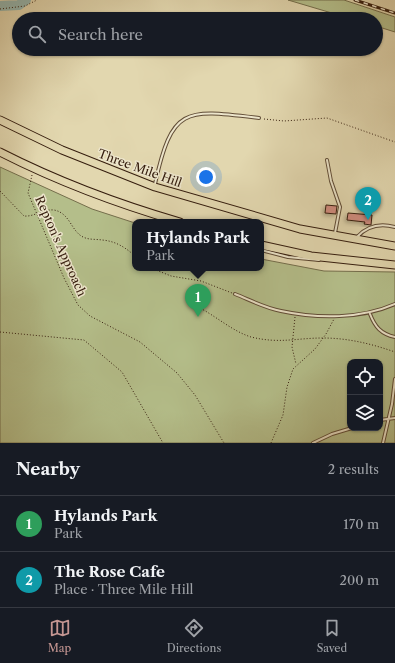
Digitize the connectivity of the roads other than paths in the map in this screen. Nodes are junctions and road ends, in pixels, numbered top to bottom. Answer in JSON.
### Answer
{"nodes":[{"id":1,"x":260,"y":118,"type":"road end"},
{"id":2,"x":0,"y":120,"type":"edge"},
{"id":3,"x":0,"y":152,"type":"edge"},
{"id":4,"x":327,"y":160,"type":"dead end"},
{"id":5,"x":154,"y":188,"type":"junction"},
{"id":6,"x":168,"y":219,"type":"edge"},
{"id":7,"x":261,"y":219,"type":"edge"},
{"id":8,"x":264,"y":220,"type":"edge"},
{"id":9,"x":395,"y":227,"type":"edge"},
{"id":10,"x":334,"y":236,"type":"junction"},
{"id":11,"x":354,"y":240,"type":"junction"},
{"id":12,"x":264,"y":246,"type":"edge"},
{"id":13,"x":395,"y":246,"type":"edge"},
{"id":14,"x":264,"y":251,"type":"edge"},
{"id":15,"x":354,"y":260,"type":"junction"},
{"id":16,"x":386,"y":264,"type":"junction"},
{"id":17,"x":395,"y":265,"type":"edge"},
{"id":18,"x":395,"y":270,"type":"edge"},
{"id":19,"x":235,"y":294,"type":"road end"},
{"id":20,"x":395,"y":304,"type":"edge"},
{"id":21,"x":370,"y":313,"type":"junction"},
{"id":22,"x":395,"y":337,"type":"edge"},
{"id":23,"x":395,"y":379,"type":"edge"},
{"id":24,"x":389,"y":418,"type":"junction"},
{"id":25,"x":395,"y":418,"type":"edge"},
{"id":26,"x":383,"y":419,"type":"edge"},
{"id":27,"x":347,"y":430,"type":"edge"},
{"id":28,"x":313,"y":443,"type":"edge"},
{"id":29,"x":382,"y":443,"type":"edge"}],
"edges":[{"from":1,"to":5,"type":"lane"},
{"from":2,"to":5,"type":"highway","name":"Three Mile Hill"},
{"from":3,"to":6,"type":"highway"},
{"from":4,"to":10,"type":"lane"},
{"from":5,"to":7,"type":"highway","name":"Three Mile Hill"},
{"from":8,"to":10,"type":"highway","name":"Three Mile Hill"},
{"from":9,"to":11,"type":"lane"},
{"from":10,"to":11,"type":"highway","name":"Three Mile Hill"},
{"from":11,"to":13,"type":"highway","name":"Three Mile Hill"},
{"from":12,"to":15,"type":"highway"},
{"from":14,"to":15,"type":"lane"},
{"from":15,"to":16,"type":"highway"},
{"from":16,"to":17,"type":"highway"},
{"from":16,"to":18,"type":"lane"},
{"from":19,"to":21,"type":"lane"},
{"from":20,"to":21,"type":"lane"},
{"from":21,"to":22,"type":"lane"},
{"from":23,"to":24,"type":"lane"},
{"from":24,"to":25,"type":"lane"},
{"from":24,"to":26,"type":"lane"},
{"from":24,"to":29,"type":"lane"},
{"from":27,"to":28,"type":"lane"}]}
